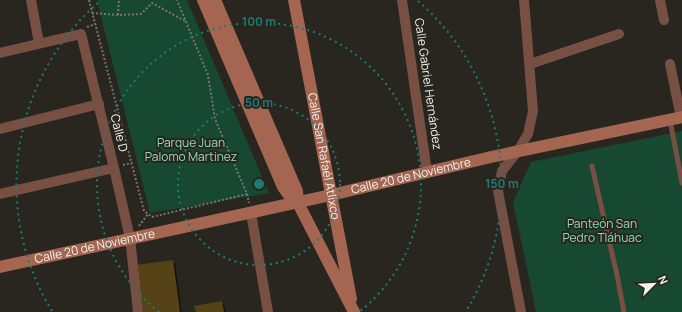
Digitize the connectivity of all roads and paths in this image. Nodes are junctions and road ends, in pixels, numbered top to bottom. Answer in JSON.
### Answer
{"nodes":[{"id":1,"x":31,"y":0,"type":"edge"},
{"id":2,"x":89,"y":0,"type":"edge"},
{"id":3,"x":119,"y":0,"type":"edge"},
{"id":4,"x":177,"y":0,"type":"edge"},
{"id":5,"x":203,"y":0,"type":"edge"},
{"id":6,"x":215,"y":0,"type":"edge"},
{"id":7,"x":294,"y":0,"type":"edge"},
{"id":8,"x":402,"y":0,"type":"edge"},
{"id":9,"x":524,"y":0,"type":"edge"},
{"id":10,"x":660,"y":0,"type":"edge"},
{"id":11,"x":92,"y":13,"type":"junction"},
{"id":12,"x":118,"y":15,"type":"junction"},
{"id":13,"x":664,"y":20,"type":"dead end"},
{"id":14,"x":186,"y":21,"type":"junction"},
{"id":15,"x":619,"y":34,"type":"dead end"},
{"id":16,"x":39,"y":43,"type":"junction"},
{"id":17,"x":0,"y":53,"type":"edge"},
{"id":18,"x":530,"y":64,"type":"junction"},
{"id":19,"x":670,"y":64,"type":"dead end"},
{"id":20,"x":99,"y":104,"type":"junction"},
{"id":21,"x":677,"y":118,"type":"edge"},
{"id":22,"x":0,"y":129,"type":"edge"},
{"id":23,"x":517,"y":152,"type":"junction"},
{"id":24,"x":592,"y":166,"type":"dead end"},
{"id":25,"x":114,"y":168,"type":"junction"},
{"id":26,"x":427,"y":172,"type":"junction"},
{"id":27,"x":682,"y":183,"type":"edge"},
{"id":28,"x":0,"y":194,"type":"edge"},
{"id":29,"x":331,"y":196,"type":"junction"},
{"id":30,"x":298,"y":203,"type":"junction"},
{"id":31,"x":251,"y":213,"type":"junction"},
{"id":32,"x":130,"y":238,"type":"junction"},
{"id":33,"x":0,"y":267,"type":"edge"},
{"id":34,"x":138,"y":312,"type":"edge"},
{"id":35,"x":268,"y":312,"type":"edge"},
{"id":36,"x":354,"y":312,"type":"edge"},
{"id":37,"x":522,"y":312,"type":"edge"},
{"id":38,"x":624,"y":312,"type":"edge"}],
"edges":[{"from":1,"to":16,"type":"street"},
{"from":2,"to":11,"type":"path"},
{"from":3,"to":12,"type":"path"},
{"from":4,"to":14,"type":"path"},
{"from":5,"to":30,"type":"street"},
{"from":6,"to":30,"type":"street"},
{"from":7,"to":29,"type":"street","name":"Calle San Rafaél Atlixco"},
{"from":8,"to":26,"type":"street","name":"Calle Gabriel Hernández"},
{"from":9,"to":18,"type":"street"},
{"from":10,"to":13,"type":"street"},
{"from":11,"to":12,"type":"path"},
{"from":11,"to":14,"type":"path"},
{"from":12,"to":14,"type":"path"},
{"from":15,"to":18,"type":"street"},
{"from":16,"to":17,"type":"street"},
{"from":16,"to":20,"type":"street","name":"Calle D"},
{"from":18,"to":23,"type":"street"},
{"from":19,"to":21,"type":"street"},
{"from":20,"to":22,"type":"street"},
{"from":20,"to":25,"type":"street","name":"Calle D"},
{"from":21,"to":23,"type":"street","name":"Calle 20 de Noviembre"},
{"from":21,"to":27,"type":"lane"},
{"from":23,"to":26,"type":"street","name":"Calle 20 de Noviembre"},
{"from":23,"to":37,"type":"street"},
{"from":24,"to":38,"type":"lane"},
{"from":25,"to":28,"type":"street"},
{"from":25,"to":32,"type":"street","name":"Calle D"},
{"from":26,"to":29,"type":"street","name":"Calle 20 de Noviembre"},
{"from":29,"to":30,"type":"street","name":"Calle 20 de Noviembre"},
{"from":29,"to":36,"type":"street","name":"Calle San Rafaél Atlixco"},
{"from":30,"to":31,"type":"street","name":"Calle 20 de Noviembre"},
{"from":30,"to":36,"type":"street"},
{"from":31,"to":32,"type":"street","name":"Calle 20 de Noviembre"},
{"from":31,"to":35,"type":"street"},
{"from":32,"to":33,"type":"street","name":"Calle 20 de Noviembre"},
{"from":32,"to":34,"type":"street","name":"Calle D"}]}
